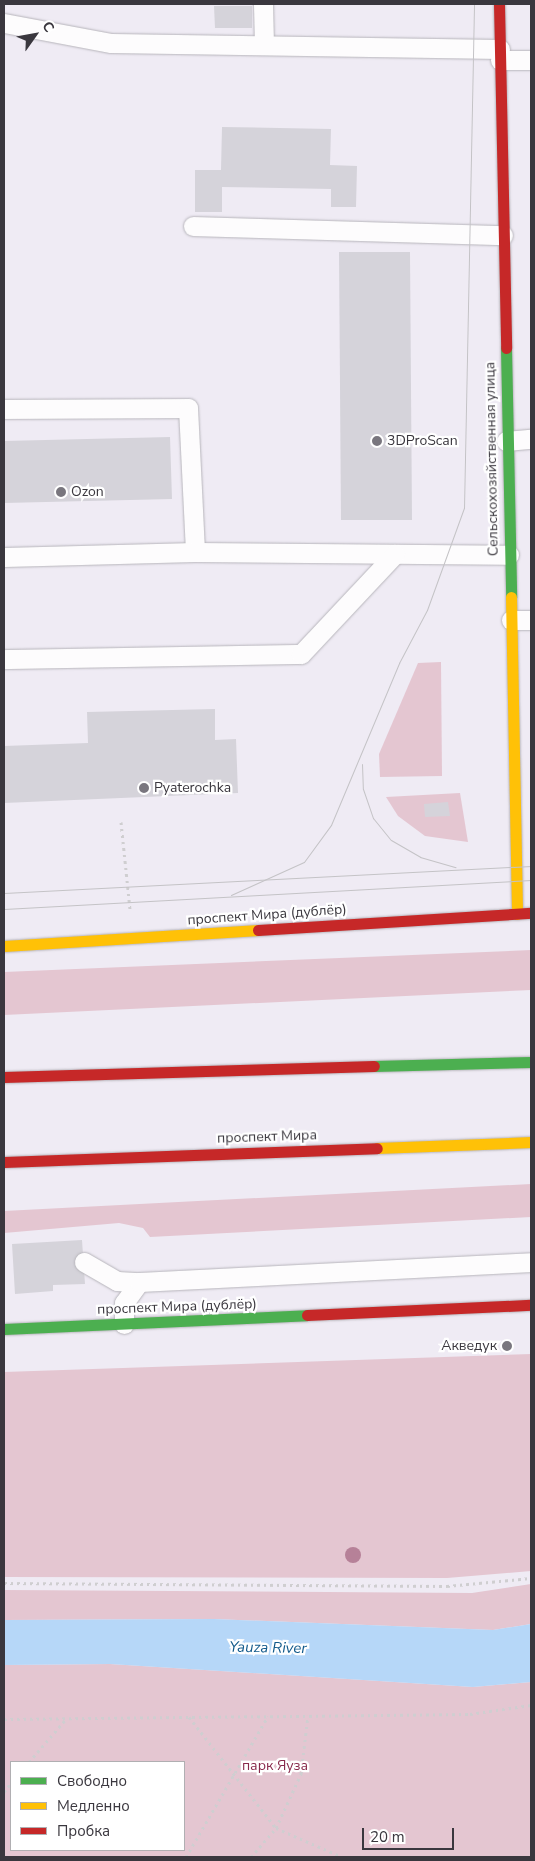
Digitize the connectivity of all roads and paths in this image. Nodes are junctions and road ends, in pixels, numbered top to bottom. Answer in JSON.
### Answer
{"nodes":[{"id":1,"x":263,"y":4,"type":"edge"},
{"id":2,"x":499,"y":4,"type":"edge"},
{"id":3,"x":4,"y":23,"type":"edge"},
{"id":4,"x":264,"y":45,"type":"junction"},
{"id":5,"x":500,"y":54,"type":"junction"},
{"id":6,"x":531,"y":60,"type":"edge"},
{"id":7,"x":193,"y":226,"type":"dead end"},
{"id":8,"x":503,"y":235,"type":"junction"},
{"id":9,"x":4,"y":409,"type":"edge"},
{"id":10,"x":531,"y":440,"type":"edge"},
{"id":11,"x":506,"y":441,"type":"junction"},
{"id":12,"x":195,"y":552,"type":"junction"},
{"id":13,"x":395,"y":554,"type":"junction"},
{"id":14,"x":509,"y":555,"type":"junction"},
{"id":15,"x":4,"y":556,"type":"edge"},
{"id":16,"x":511,"y":620,"type":"junction"},
{"id":17,"x":531,"y":620,"type":"edge"},
{"id":18,"x":4,"y":659,"type":"edge"},
{"id":19,"x":122,"y":822,"type":"dead end"},
{"id":20,"x":130,"y":909,"type":"dead end"},
{"id":21,"x":531,"y":913,"type":"edge"},
{"id":22,"x":517,"y":914,"type":"junction"},
{"id":23,"x":4,"y":946,"type":"edge"},
{"id":24,"x":531,"y":1062,"type":"edge"},
{"id":25,"x":4,"y":1077,"type":"edge"},
{"id":26,"x":531,"y":1142,"type":"edge"},
{"id":27,"x":4,"y":1162,"type":"edge"},
{"id":28,"x":84,"y":1262,"type":"dead end"},
{"id":29,"x":531,"y":1262,"type":"edge"},
{"id":30,"x":139,"y":1282,"type":"junction"},
{"id":31,"x":531,"y":1306,"type":"edge"},
{"id":32,"x":124,"y":1324,"type":"junction"},
{"id":33,"x":4,"y":1329,"type":"edge"},
{"id":34,"x":531,"y":1578,"type":"edge"},
{"id":35,"x":4,"y":1583,"type":"edge"},
{"id":36,"x":531,"y":1705,"type":"edge"},
{"id":37,"x":308,"y":1715,"type":"junction"},
{"id":38,"x":268,"y":1716,"type":"junction"},
{"id":39,"x":189,"y":1717,"type":"junction"},
{"id":40,"x":68,"y":1718,"type":"junction"},
{"id":41,"x":4,"y":1719,"type":"edge"},
{"id":42,"x":30,"y":1761,"type":"edge"},
{"id":43,"x":234,"y":1774,"type":"junction"},
{"id":44,"x":276,"y":1828,"type":"junction"},
{"id":45,"x":186,"y":1857,"type":"edge"},
{"id":46,"x":251,"y":1857,"type":"edge"},
{"id":47,"x":342,"y":1857,"type":"edge"}],
"edges":[{"from":1,"to":4,"type":"lane"},
{"from":2,"to":5,"type":"main road","name":"Сельскохозяйственная улица"},
{"from":3,"to":4,"type":"lane"},
{"from":4,"to":5,"type":"lane"},
{"from":5,"to":6,"type":"lane"},
{"from":5,"to":8,"type":"main road","name":"Сельскохозяйственная улица"},
{"from":7,"to":8,"type":"lane"},
{"from":8,"to":11,"type":"main road","name":"Сельскохозяйственная улица"},
{"from":9,"to":12,"type":"lane"},
{"from":10,"to":11,"type":"lane"},
{"from":11,"to":14,"type":"main road","name":"Сельскохозяйственная улица"},
{"from":12,"to":13,"type":"lane"},
{"from":12,"to":15,"type":"lane"},
{"from":13,"to":14,"type":"lane"},
{"from":13,"to":18,"type":"lane"},
{"from":14,"to":16,"type":"main road","name":"Сельскохозяйственная улица"},
{"from":16,"to":17,"type":"lane"},
{"from":16,"to":22,"type":"main road","name":"Сельскохозяйственная улица"},
{"from":19,"to":20,"type":"path"},
{"from":21,"to":22,"type":"main road","name":"проспект Мира (дублёр)"},
{"from":22,"to":23,"type":"main road","name":"проспект Мира (дублёр)"},
{"from":24,"to":25,"type":"main road"},
{"from":26,"to":27,"type":"main road","name":"проспект Мира"},
{"from":28,"to":30,"type":"lane"},
{"from":29,"to":30,"type":"lane"},
{"from":30,"to":32,"type":"lane"},
{"from":31,"to":32,"type":"main road","name":"проспект Мира (дублёр)"},
{"from":32,"to":33,"type":"main road","name":"проспект Мира (дублёр)"},
{"from":34,"to":35,"type":"path"},
{"from":36,"to":37,"type":"path"},
{"from":37,"to":38,"type":"path"},
{"from":37,"to":44,"type":"path"},
{"from":38,"to":39,"type":"path"},
{"from":38,"to":43,"type":"path"},
{"from":39,"to":40,"type":"path"},
{"from":39,"to":43,"type":"path"},
{"from":40,"to":41,"type":"path"},
{"from":40,"to":42,"type":"path"},
{"from":43,"to":44,"type":"path"},
{"from":43,"to":45,"type":"path"},
{"from":44,"to":46,"type":"path"},
{"from":44,"to":47,"type":"path"}]}
